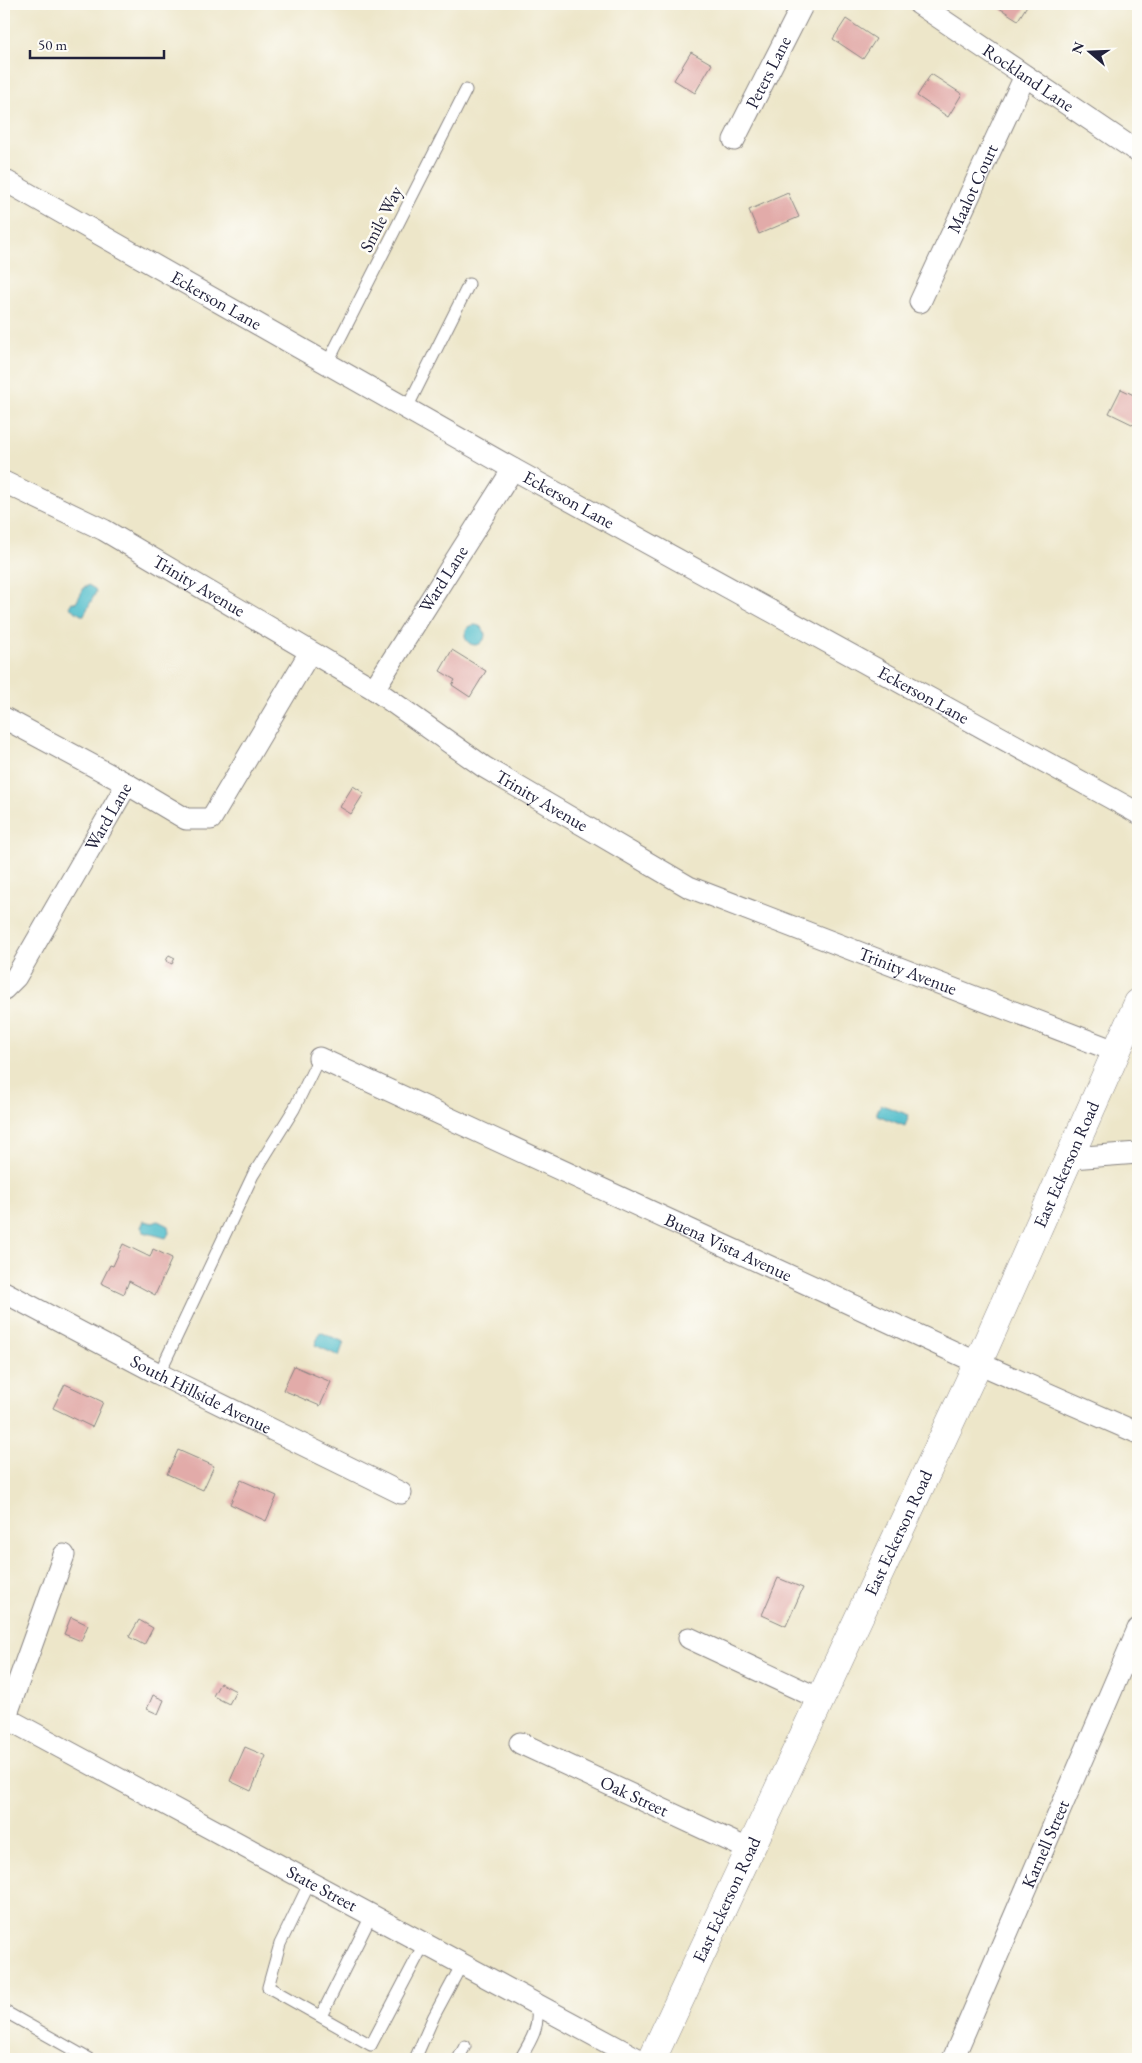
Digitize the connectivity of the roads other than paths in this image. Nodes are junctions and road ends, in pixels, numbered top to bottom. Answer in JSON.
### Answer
{"nodes":[{"id":1,"x":803,"y":4,"type":"edge"},
{"id":2,"x":920,"y":4,"type":"edge"},
{"id":3,"x":1025,"y":76,"type":"junction"},
{"id":4,"x":466,"y":90,"type":"dead end"},
{"id":5,"x":734,"y":140,"type":"dead end"},
{"id":6,"x":1138,"y":152,"type":"edge"},
{"id":7,"x":4,"y":180,"type":"edge"},
{"id":8,"x":470,"y":284,"type":"dead end"},
{"id":9,"x":920,"y":302,"type":"dead end"},
{"id":10,"x":327,"y":364,"type":"junction"},
{"id":11,"x":406,"y":408,"type":"junction"},
{"id":12,"x":514,"y":469,"type":"junction"},
{"id":13,"x":4,"y":482,"type":"edge"},
{"id":14,"x":310,"y":652,"type":"junction"},
{"id":15,"x":374,"y":689,"type":"junction"},
{"id":16,"x":4,"y":718,"type":"edge"},
{"id":17,"x":127,"y":784,"type":"junction"},
{"id":18,"x":1138,"y":813,"type":"edge"},
{"id":19,"x":4,"y":989,"type":"edge"},
{"id":20,"x":1138,"y":1003,"type":"edge"},
{"id":21,"x":1116,"y":1051,"type":"junction"},
{"id":22,"x":319,"y":1058,"type":"joint"},
{"id":23,"x":1138,"y":1153,"type":"edge"},
{"id":24,"x":1071,"y":1158,"type":"junction"},
{"id":25,"x":4,"y":1292,"type":"edge"},
{"id":26,"x":978,"y":1364,"type":"junction"},
{"id":27,"x":159,"y":1374,"type":"junction"},
{"id":28,"x":1138,"y":1433,"type":"edge"},
{"id":29,"x":401,"y":1493,"type":"dead end"},
{"id":30,"x":64,"y":1555,"type":"dead end"},
{"id":31,"x":1138,"y":1629,"type":"edge"},
{"id":32,"x":689,"y":1638,"type":"dead end"},
{"id":33,"x":820,"y":1699,"type":"junction"},
{"id":34,"x":5,"y":1720,"type":"edge"},
{"id":35,"x":520,"y":1743,"type":"dead end"},
{"id":36,"x":750,"y":1850,"type":"junction"},
{"id":37,"x":310,"y":1882,"type":"junction"},
{"id":38,"x":371,"y":1916,"type":"junction"},
{"id":39,"x":424,"y":1944,"type":"junction"},
{"id":40,"x":462,"y":1964,"type":"junction"},
{"id":41,"x":536,"y":2004,"type":"junction"},
{"id":42,"x":4,"y":2011,"type":"edge"},
{"id":43,"x":321,"y":2016,"type":"junction"},
{"id":44,"x":465,"y":2046,"type":"dead end"},
{"id":45,"x":88,"y":2059,"type":"edge"},
{"id":46,"x":414,"y":2059,"type":"edge"},
{"id":47,"x":458,"y":2059,"type":"edge"},
{"id":48,"x":520,"y":2059,"type":"edge"},
{"id":49,"x":638,"y":2059,"type":"edge"},
{"id":50,"x":652,"y":2059,"type":"edge"},
{"id":51,"x":953,"y":2059,"type":"edge"}],
"edges":[{"from":1,"to":5,"type":"street","name":"Peters Lane"},
{"from":2,"to":3,"type":"street","name":"Rockland Lane"},
{"from":3,"to":6,"type":"street","name":"Rockland Lane"},
{"from":3,"to":9,"type":"street","name":"Maalot Court"},
{"from":4,"to":10,"type":"lane","name":"Smile Way"},
{"from":7,"to":10,"type":"street","name":"Eckerson Lane"},
{"from":8,"to":11,"type":"lane"},
{"from":10,"to":11,"type":"street","name":"Eckerson Lane"},
{"from":11,"to":12,"type":"street","name":"Eckerson Lane"},
{"from":12,"to":15,"type":"street","name":"Ward Lane"},
{"from":12,"to":18,"type":"street","name":"Eckerson Lane"},
{"from":13,"to":14,"type":"street","name":"Trinity Avenue"},
{"from":14,"to":15,"type":"street","name":"Trinity Avenue"},
{"from":14,"to":17,"type":"street","name":"Ward Lane"},
{"from":15,"to":21,"type":"street","name":"Trinity Avenue"},
{"from":16,"to":17,"type":"street"},
{"from":17,"to":19,"type":"street","name":"Ward Lane"},
{"from":20,"to":21,"type":"street","name":"East Eckerson Road"},
{"from":21,"to":24,"type":"street","name":"East Eckerson Road"},
{"from":22,"to":26,"type":"street","name":"Buena Vista Avenue"},
{"from":22,"to":27,"type":"lane"},
{"from":23,"to":24,"type":"street"},
{"from":24,"to":26,"type":"street","name":"East Eckerson Road"},
{"from":25,"to":27,"type":"street","name":"South Hillside Avenue"},
{"from":26,"to":28,"type":"street","name":"Buena Vista Avenue"},
{"from":26,"to":33,"type":"street","name":"East Eckerson Road"},
{"from":27,"to":29,"type":"street","name":"South Hillside Avenue"},
{"from":30,"to":34,"type":"street"},
{"from":31,"to":51,"type":"street","name":"Karnell Street"},
{"from":32,"to":33,"type":"street"},
{"from":33,"to":36,"type":"street","name":"East Eckerson Road"},
{"from":34,"to":37,"type":"street","name":"State Street"},
{"from":35,"to":36,"type":"street","name":"Oak Street"},
{"from":36,"to":50,"type":"street","name":"East Eckerson Road"},
{"from":37,"to":38,"type":"street","name":"State Street"},
{"from":37,"to":43,"type":"lane"},
{"from":38,"to":39,"type":"street","name":"State Street"},
{"from":38,"to":43,"type":"lane"},
{"from":39,"to":40,"type":"street","name":"State Street"},
{"from":39,"to":43,"type":"lane"},
{"from":40,"to":41,"type":"street","name":"State Street"},
{"from":40,"to":46,"type":"lane"},
{"from":41,"to":48,"type":"lane"},
{"from":41,"to":49,"type":"street","name":"State Street"},
{"from":42,"to":45,"type":"lane"},
{"from":44,"to":47,"type":"lane"}]}
